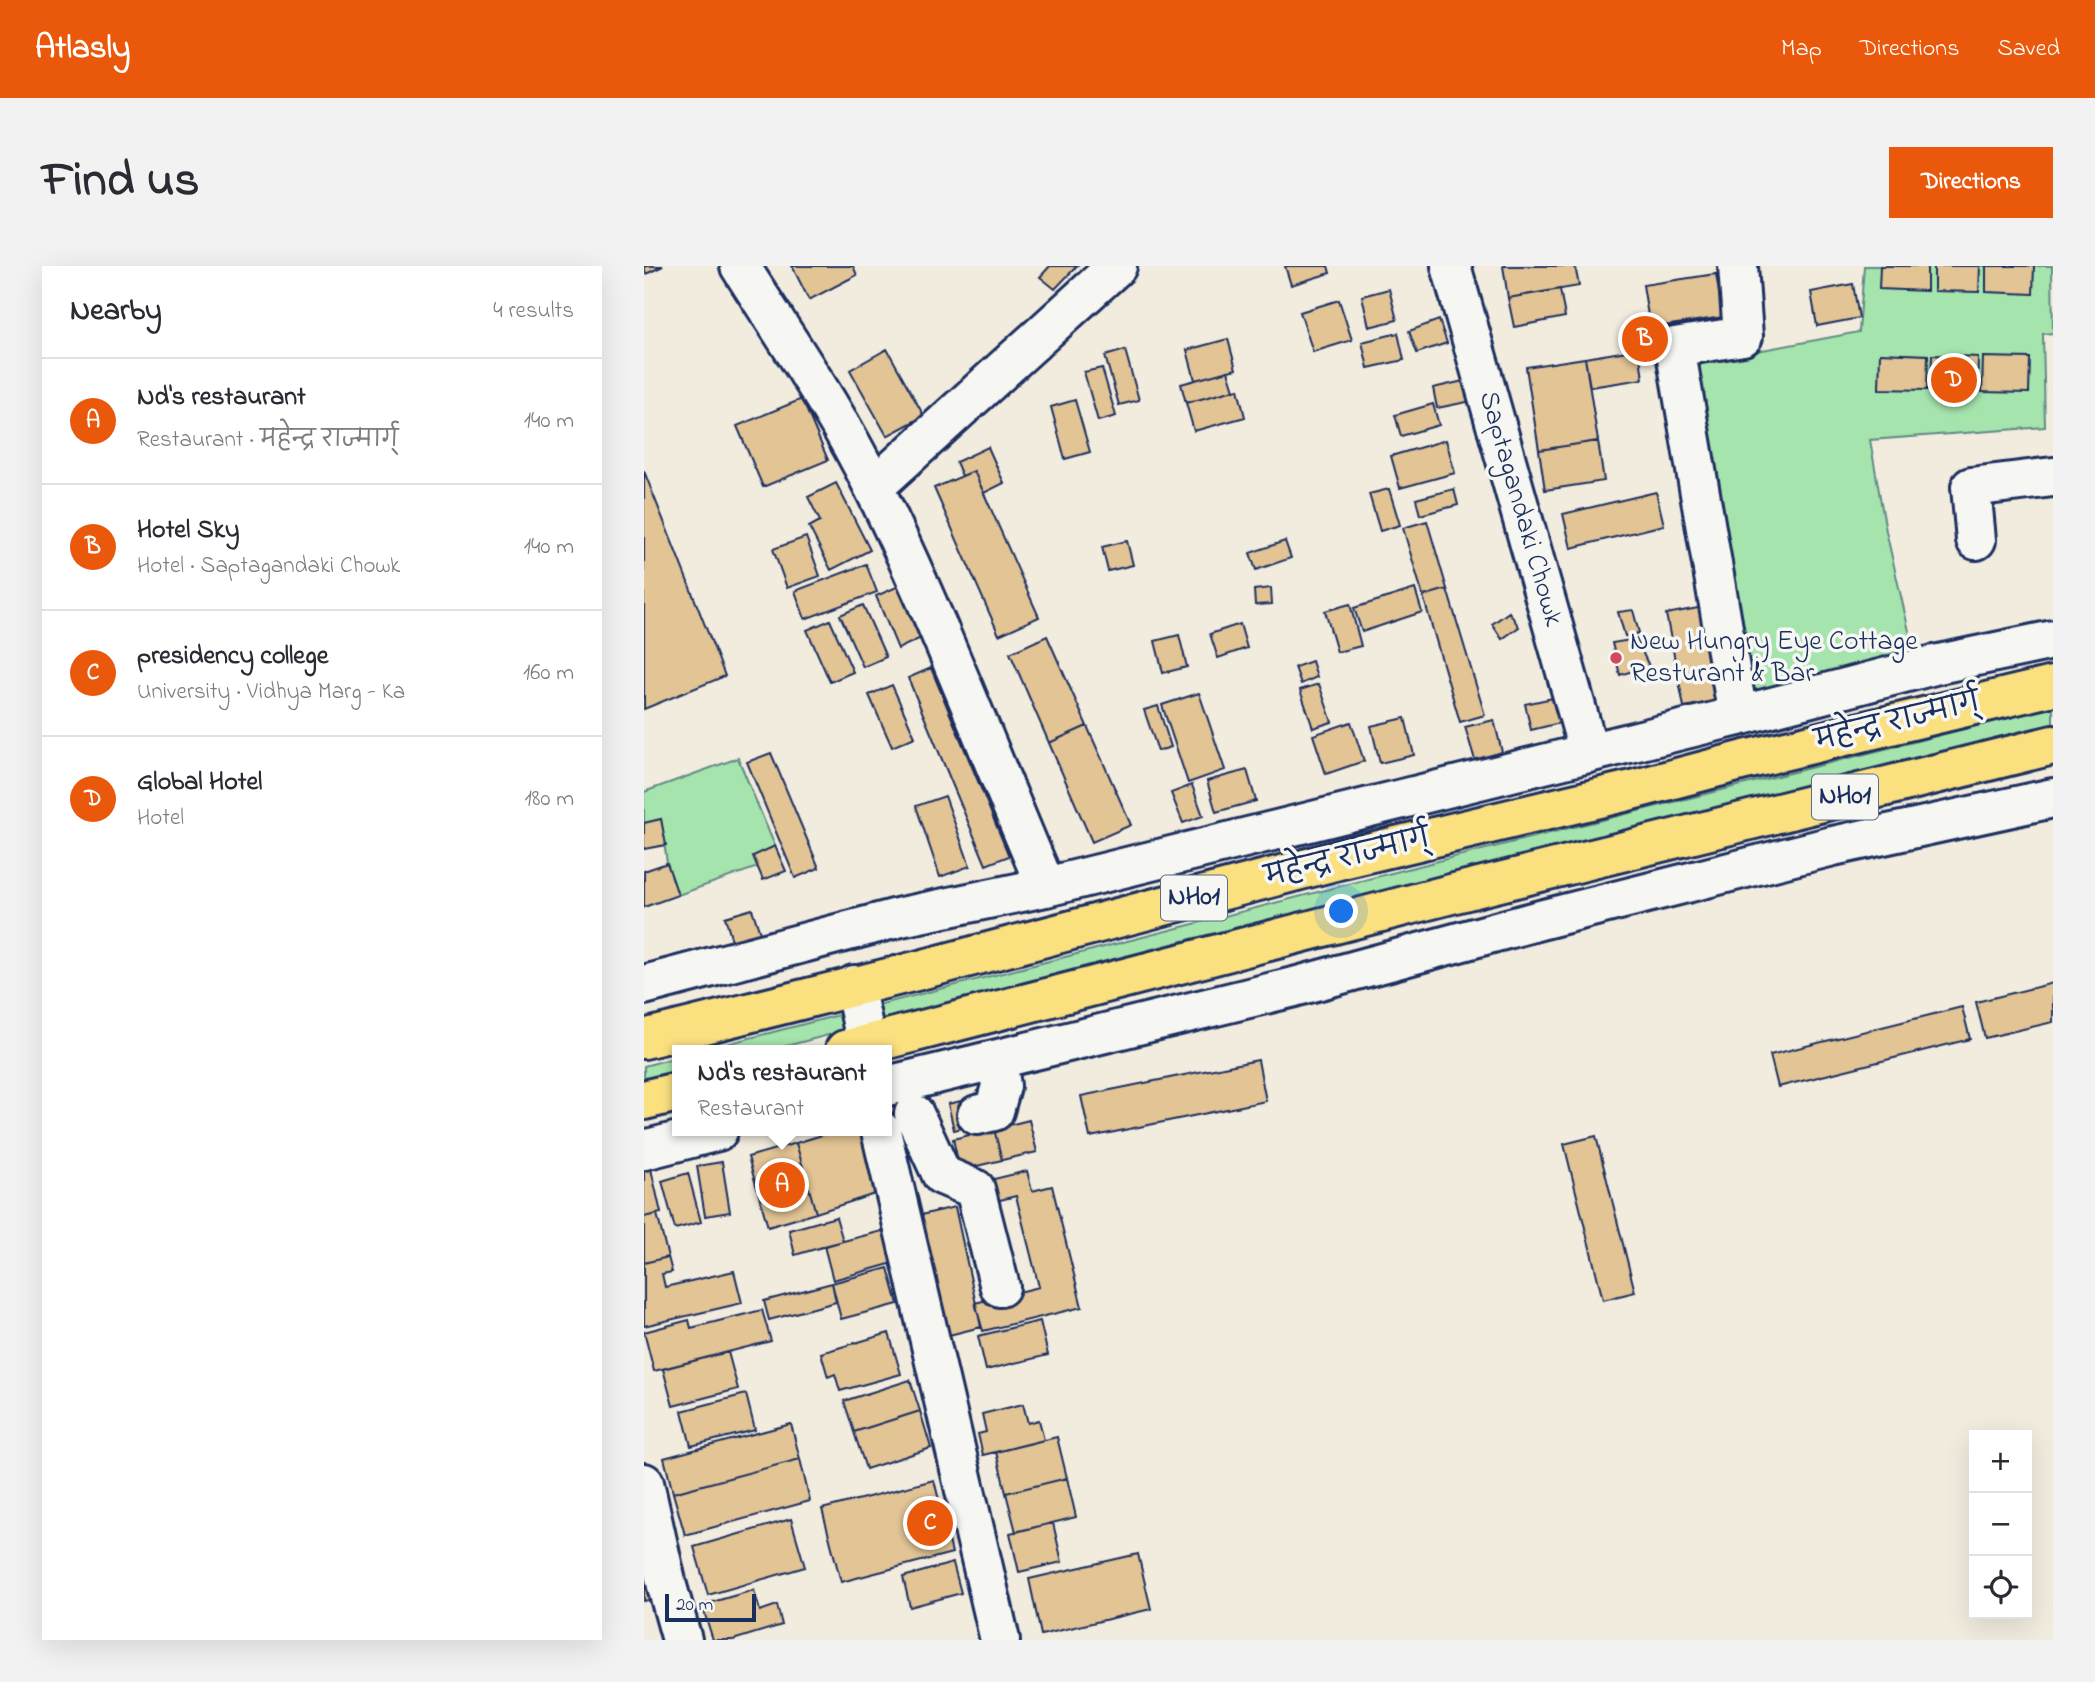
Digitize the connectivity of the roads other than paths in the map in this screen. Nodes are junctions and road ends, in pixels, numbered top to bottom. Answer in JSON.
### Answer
{"nodes":[{"id":1,"x":740,"y":266,"type":"edge"},
{"id":2,"x":1118,"y":266,"type":"edge"},
{"id":3,"x":1451,"y":266,"type":"edge"},
{"id":4,"x":1738,"y":266,"type":"edge"},
{"id":5,"x":2053,"y":477,"type":"edge"},
{"id":6,"x":874,"y":487,"type":"junction"},
{"id":7,"x":1976,"y":540,"type":"dead end"},
{"id":8,"x":2053,"y":640,"type":"edge"},
{"id":9,"x":2053,"y":686,"type":"edge"},
{"id":10,"x":1738,"y":716,"type":"junction"},
{"id":11,"x":2053,"y":745,"type":"edge"},
{"id":12,"x":1589,"y":753,"type":"junction"},
{"id":13,"x":2053,"y":798,"type":"edge"},
{"id":14,"x":1046,"y":887,"type":"junction"},
{"id":15,"x":644,"y":985,"type":"edge"},
{"id":16,"x":854,"y":985,"type":"junction"},
{"id":17,"x":644,"y":1039,"type":"edge"},
{"id":18,"x":856,"y":1045,"type":"edge"},
{"id":19,"x":868,"y":1045,"type":"edge"},
{"id":20,"x":997,"y":1060,"type":"junction"},
{"id":21,"x":672,"y":1093,"type":"edge"},
{"id":22,"x":900,"y":1095,"type":"edge"},
{"id":23,"x":644,"y":1100,"type":"edge"},
{"id":24,"x":699,"y":1136,"type":"edge"},
{"id":25,"x":882,"y":1136,"type":"edge"},
{"id":26,"x":644,"y":1150,"type":"edge"},
{"id":27,"x":1000,"y":1287,"type":"dead end"},
{"id":28,"x":644,"y":1483,"type":"edge"},
{"id":29,"x":682,"y":1640,"type":"edge"},
{"id":30,"x":1000,"y":1640,"type":"edge"}],
"edges":[{"from":1,"to":6,"type":"street"},
{"from":2,"to":6,"type":"street"},
{"from":3,"to":12,"type":"street","name":"Saptagandaki Chowk"},
{"from":4,"to":10,"type":"street"},
{"from":5,"to":7,"type":"street"},
{"from":6,"to":14,"type":"street"},
{"from":8,"to":10,"type":"street"},
{"from":9,"to":16,"type":"highway","name":"महेन्द्र राज्मार्ग्","number":"NH01"},
{"from":10,"to":12,"type":"street"},
{"from":11,"to":19,"type":"highway","name":"महेन्द्र राज्मार्ग्","number":"NH01"},
{"from":12,"to":14,"type":"street"},
{"from":13,"to":20,"type":"street"},
{"from":14,"to":15,"type":"street"},
{"from":16,"to":17,"type":"highway","name":"महेन्द्र राज्मार्ग्","number":"NH01"},
{"from":16,"to":18,"type":"street"},
{"from":20,"to":22,"type":"street"},
{"from":20,"to":22,"type":"street"},
{"from":21,"to":23,"type":"highway"},
{"from":22,"to":27,"type":"street"},
{"from":24,"to":26,"type":"street"},
{"from":25,"to":30,"type":"street"},
{"from":28,"to":29,"type":"street"}]}
